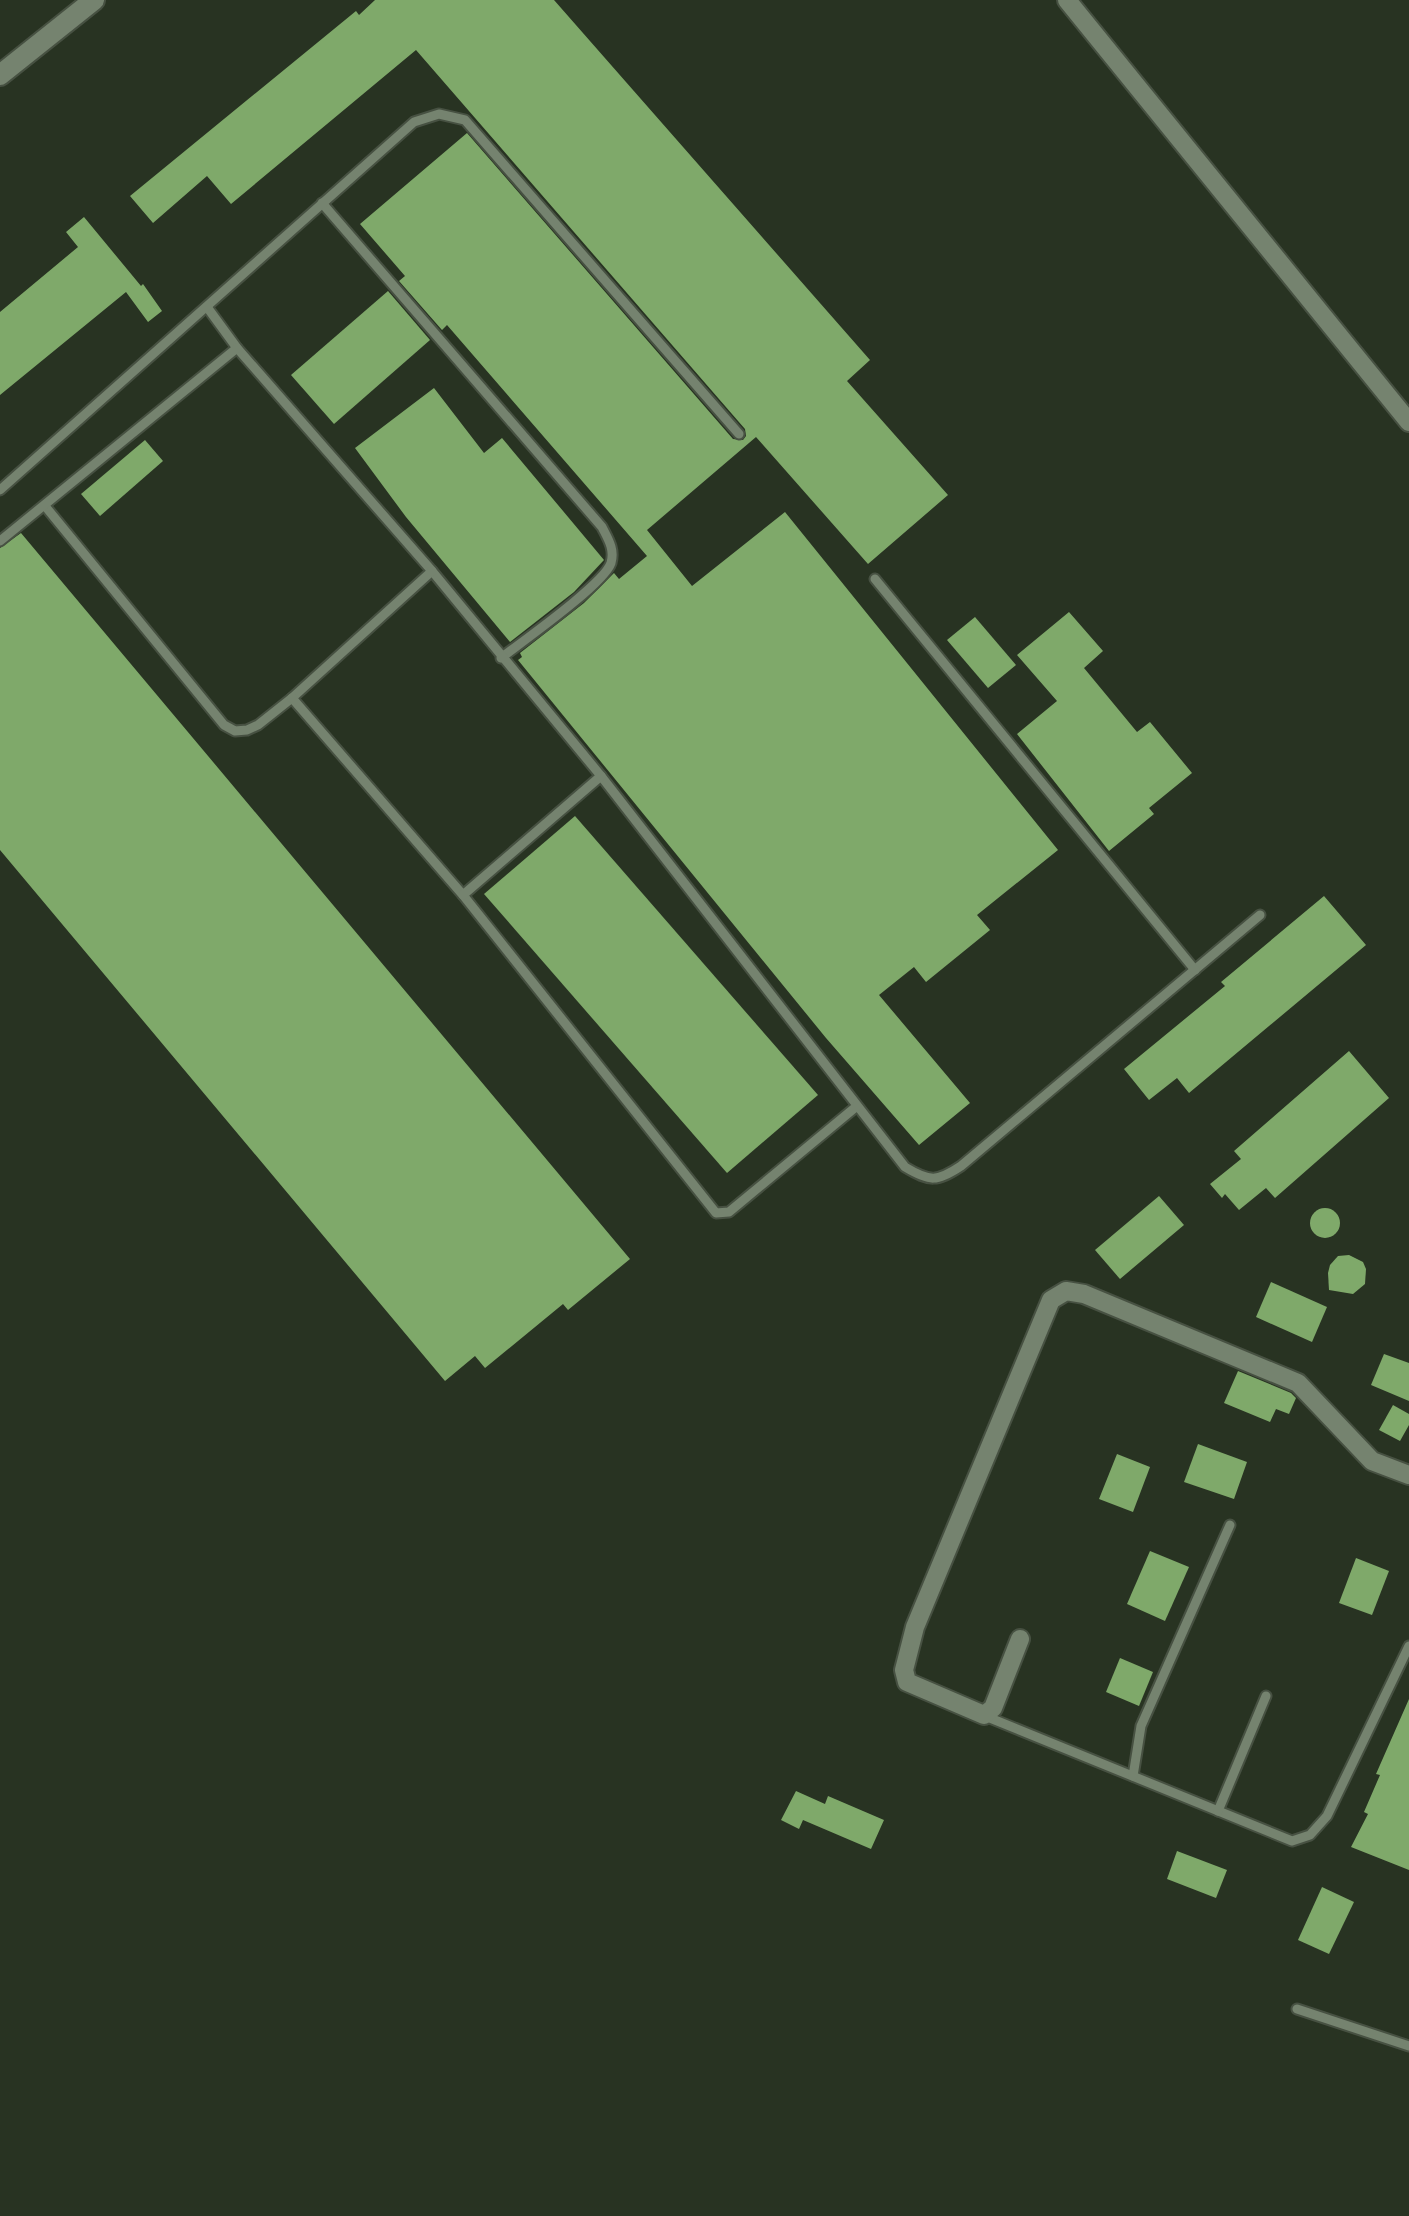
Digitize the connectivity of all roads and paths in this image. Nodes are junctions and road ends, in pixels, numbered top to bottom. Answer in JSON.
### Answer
{"nodes":[{"id":1,"x":94,"y":0,"type":"edge"},
{"id":2,"x":1067,"y":0,"type":"edge"},
{"id":3,"x":0,"y":75,"type":"edge"},
{"id":4,"x":322,"y":203,"type":"junction"},
{"id":5,"x":207,"y":307,"type":"junction"},
{"id":6,"x":237,"y":348,"type":"junction"},
{"id":7,"x":1409,"y":422,"type":"edge"},
{"id":8,"x":739,"y":434,"type":"dead end"},
{"id":9,"x":0,"y":490,"type":"edge"},
{"id":10,"x":45,"y":506,"type":"junction"},
{"id":11,"x":0,"y":541,"type":"edge"},
{"id":12,"x":432,"y":571,"type":"junction"},
{"id":13,"x":875,"y":579,"type":"dead end"},
{"id":14,"x":501,"y":658,"type":"junction"},
{"id":15,"x":292,"y":698,"type":"junction"},
{"id":16,"x":601,"y":776,"type":"junction"},
{"id":17,"x":463,"y":895,"type":"junction"},
{"id":18,"x":1260,"y":915,"type":"dead end"},
{"id":19,"x":1195,"y":970,"type":"junction"},
{"id":20,"x":857,"y":1106,"type":"junction"},
{"id":21,"x":1409,"y":1475,"type":"edge"},
{"id":22,"x":1230,"y":1525,"type":"dead end"},
{"id":23,"x":1020,"y":1639,"type":"dead end"},
{"id":24,"x":1409,"y":1646,"type":"edge"},
{"id":25,"x":1266,"y":1696,"type":"dead end"},
{"id":26,"x":984,"y":1715,"type":"junction"},
{"id":27,"x":1133,"y":1776,"type":"junction"},
{"id":28,"x":1218,"y":1811,"type":"junction"},
{"id":29,"x":1297,"y":2009,"type":"dead end"},
{"id":30,"x":1409,"y":2046,"type":"edge"}],
"edges":[{"from":1,"to":3,"type":"main road"},
{"from":2,"to":7,"type":"street"},
{"from":4,"to":5,"type":"lane"},
{"from":4,"to":8,"type":"lane"},
{"from":4,"to":14,"type":"lane"},
{"from":5,"to":6,"type":"lane"},
{"from":5,"to":9,"type":"lane"},
{"from":6,"to":10,"type":"lane"},
{"from":6,"to":12,"type":"lane"},
{"from":10,"to":11,"type":"lane"},
{"from":10,"to":15,"type":"lane"},
{"from":12,"to":14,"type":"lane"},
{"from":12,"to":15,"type":"lane"},
{"from":13,"to":19,"type":"lane"},
{"from":14,"to":16,"type":"lane"},
{"from":15,"to":17,"type":"lane"},
{"from":16,"to":17,"type":"lane"},
{"from":16,"to":20,"type":"lane"},
{"from":17,"to":20,"type":"lane"},
{"from":18,"to":19,"type":"lane"},
{"from":19,"to":20,"type":"lane"},
{"from":21,"to":26,"type":"street"},
{"from":22,"to":27,"type":"lane"},
{"from":23,"to":26,"type":"street"},
{"from":24,"to":28,"type":"lane"},
{"from":25,"to":28,"type":"lane"},
{"from":26,"to":27,"type":"lane"},
{"from":27,"to":28,"type":"lane"},
{"from":29,"to":30,"type":"lane"}]}
